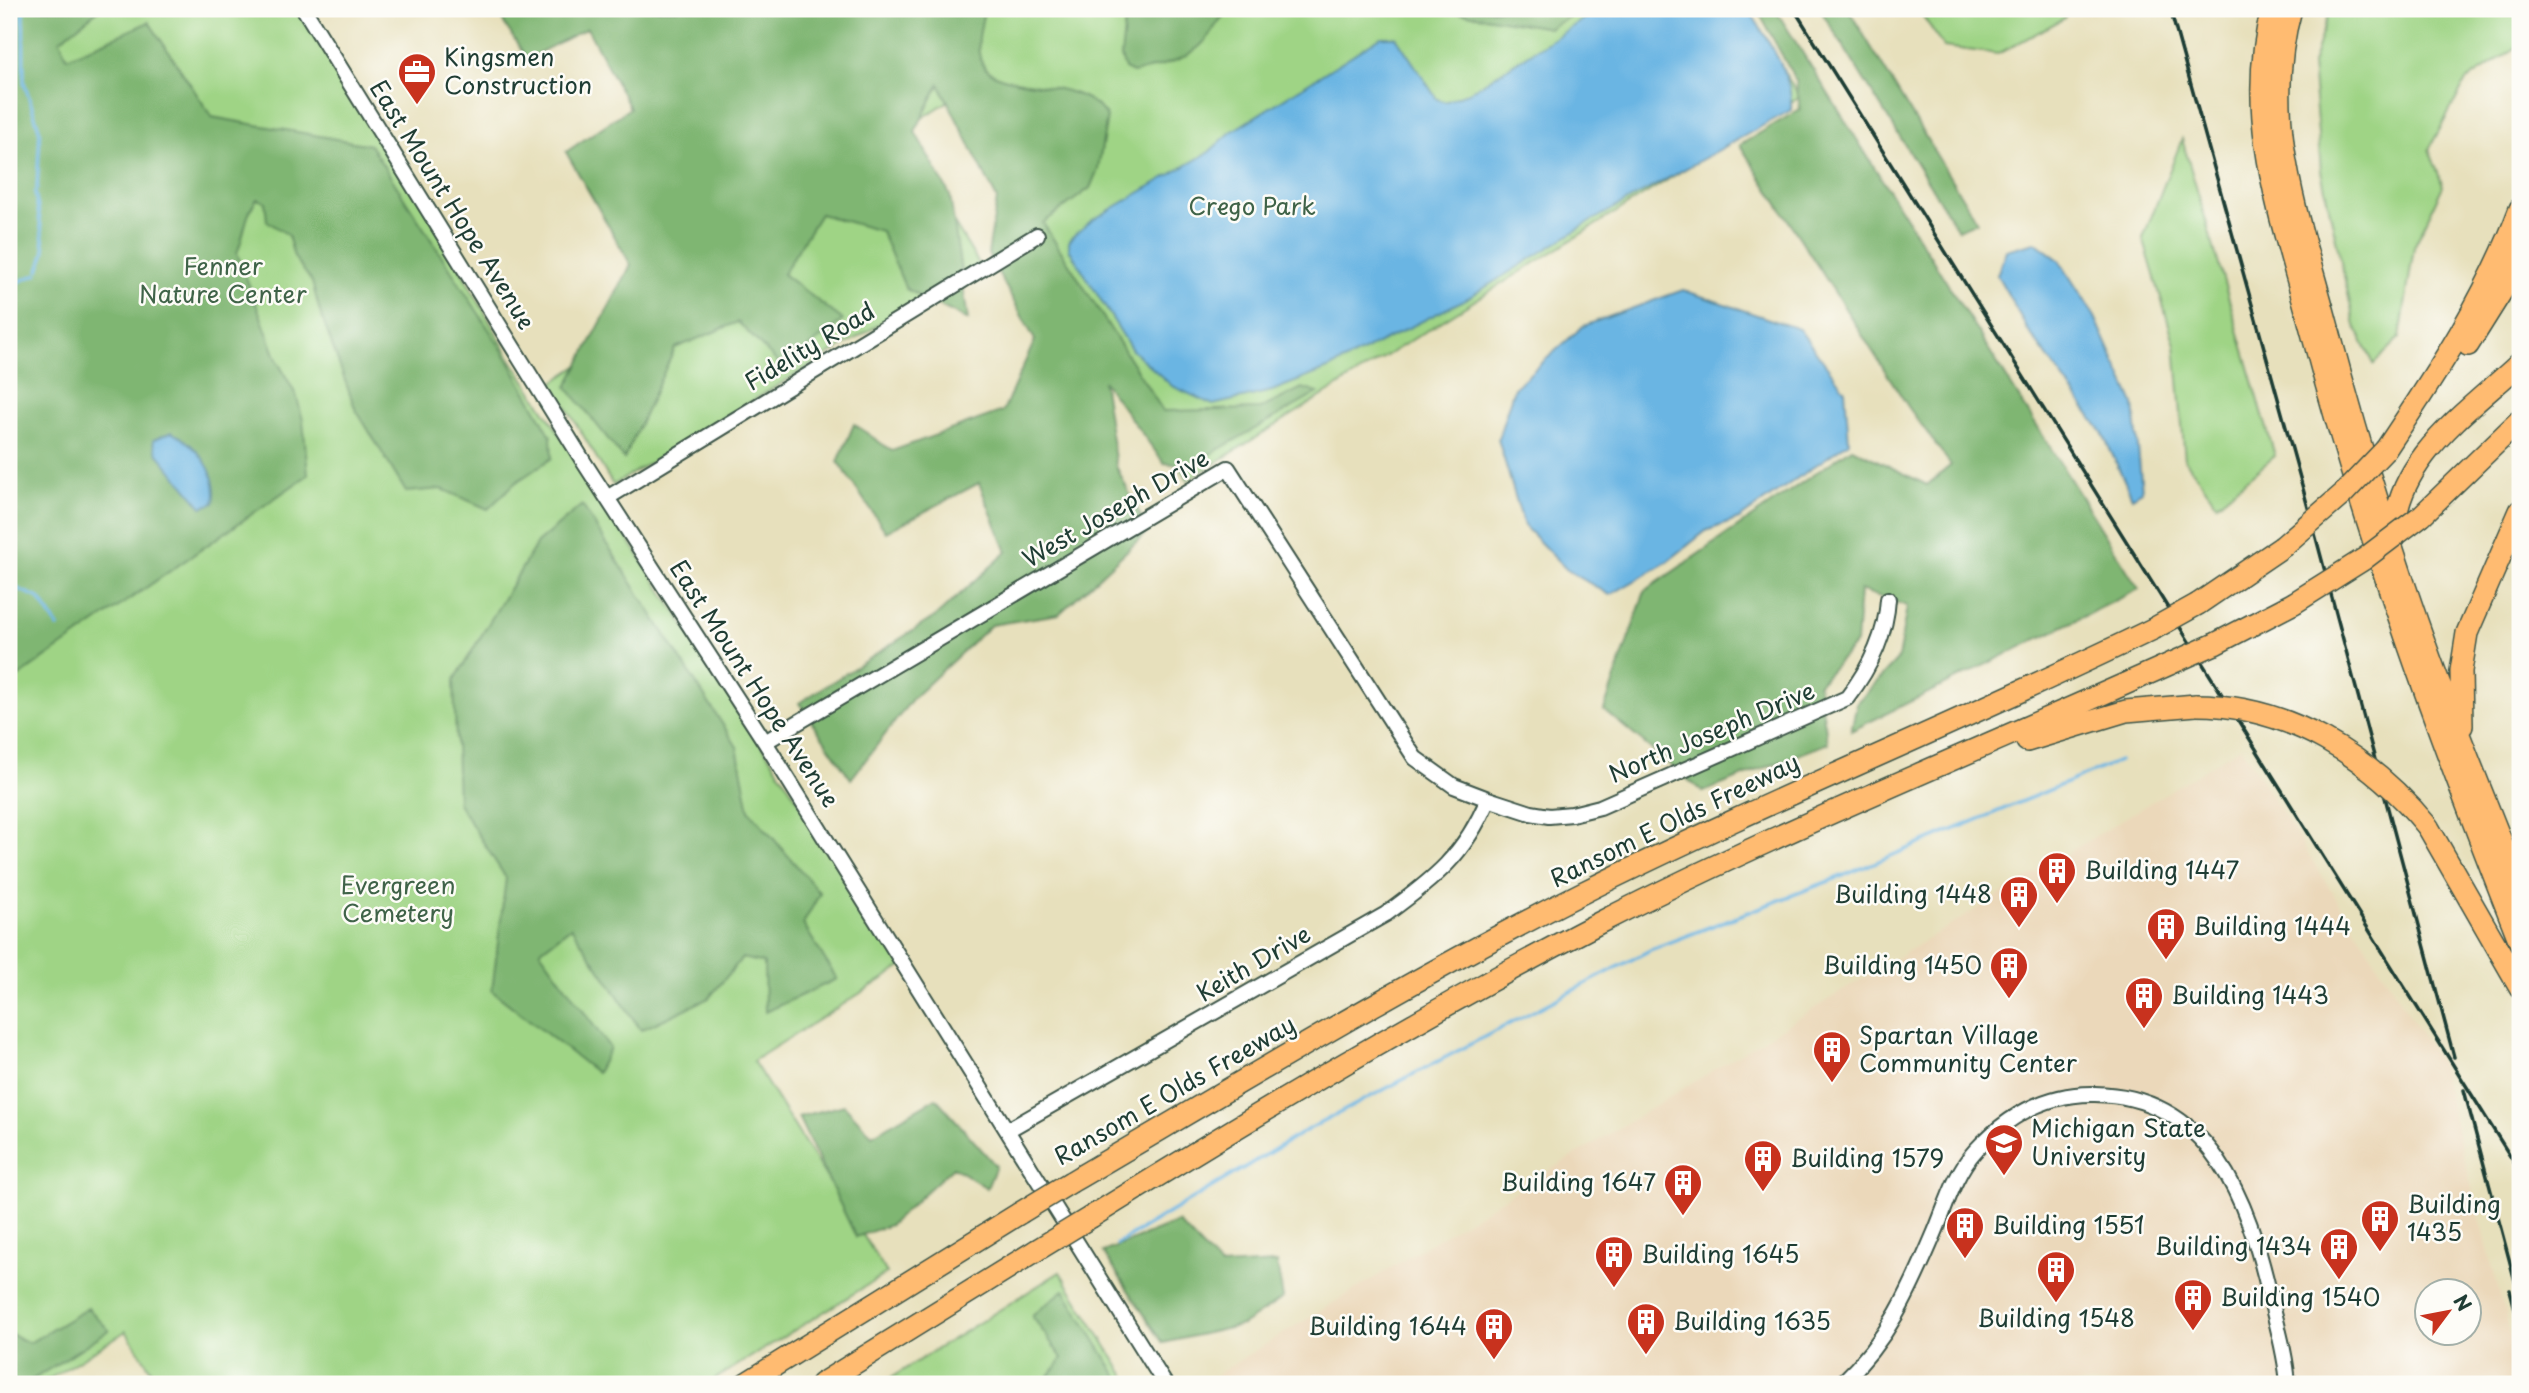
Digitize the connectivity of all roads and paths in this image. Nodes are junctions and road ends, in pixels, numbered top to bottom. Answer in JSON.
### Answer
{"nodes":[{"id":1,"x":304,"y":9,"type":"edge"},
{"id":2,"x":2272,"y":9,"type":"edge"},
{"id":3,"x":2291,"y":9,"type":"edge"},
{"id":4,"x":2520,"y":209,"type":"edge"},
{"id":5,"x":1037,"y":235,"type":"dead end"},
{"id":6,"x":2520,"y":253,"type":"edge"},
{"id":7,"x":2520,"y":363,"type":"edge"},
{"id":8,"x":2520,"y":420,"type":"edge"},
{"id":9,"x":2386,"y":449,"type":"junction"},
{"id":10,"x":607,"y":498,"type":"junction"},
{"id":11,"x":2520,"y":510,"type":"edge"},
{"id":12,"x":2399,"y":568,"type":"junction"},
{"id":13,"x":1888,"y":599,"type":"dead end"},
{"id":14,"x":2440,"y":710,"type":"junction"},
{"id":15,"x":765,"y":742,"type":"junction"},
{"id":16,"x":2463,"y":742,"type":"junction"},
{"id":17,"x":1922,"y":775,"type":"junction"},
{"id":18,"x":1488,"y":799,"type":"junction"},
{"id":19,"x":2520,"y":889,"type":"edge"},
{"id":20,"x":2520,"y":942,"type":"edge"},
{"id":21,"x":2520,"y":987,"type":"edge"},
{"id":22,"x":1008,"y":1130,"type":"junction"},
{"id":23,"x":745,"y":1384,"type":"edge"},
{"id":24,"x":821,"y":1384,"type":"edge"},
{"id":25,"x":1165,"y":1384,"type":"edge"},
{"id":26,"x":1841,"y":1384,"type":"edge"},
{"id":27,"x":2288,"y":1384,"type":"edge"}],
"edges":[{"from":1,"to":10,"type":"street","name":"East Mount Hope Avenue"},
{"from":2,"to":14,"type":"highway"},
{"from":3,"to":12,"type":"highway"},
{"from":4,"to":9,"type":"highway","name":"Ransom E Olds Freeway"},
{"from":5,"to":10,"type":"street","name":"Fidelity Road"},
{"from":6,"to":9,"type":"highway"},
{"from":7,"to":12,"type":"highway"},
{"from":8,"to":17,"type":"highway","bridge":true},
{"from":9,"to":23,"type":"highway","name":"Ransom E Olds Freeway","bridge":true},
{"from":10,"to":15,"type":"street","name":"East Mount Hope Avenue"},
{"from":11,"to":16,"type":"highway"},
{"from":12,"to":14,"type":"highway"},
{"from":13,"to":18,"type":"street","name":"North Joseph Drive"},
{"from":14,"to":16,"type":"highway"},
{"from":14,"to":20,"type":"highway"},
{"from":15,"to":18,"type":"street","name":"West Joseph Drive"},
{"from":15,"to":22,"type":"street","name":"East Mount Hope Avenue"},
{"from":16,"to":19,"type":"highway"},
{"from":17,"to":21,"type":"highway","bridge":true},
{"from":17,"to":24,"type":"highway","bridge":true},
{"from":18,"to":22,"type":"street","name":"Keith Drive"},
{"from":22,"to":25,"type":"street","name":"East Mount Hope Avenue"},
{"from":26,"to":27,"type":"street"}]}
